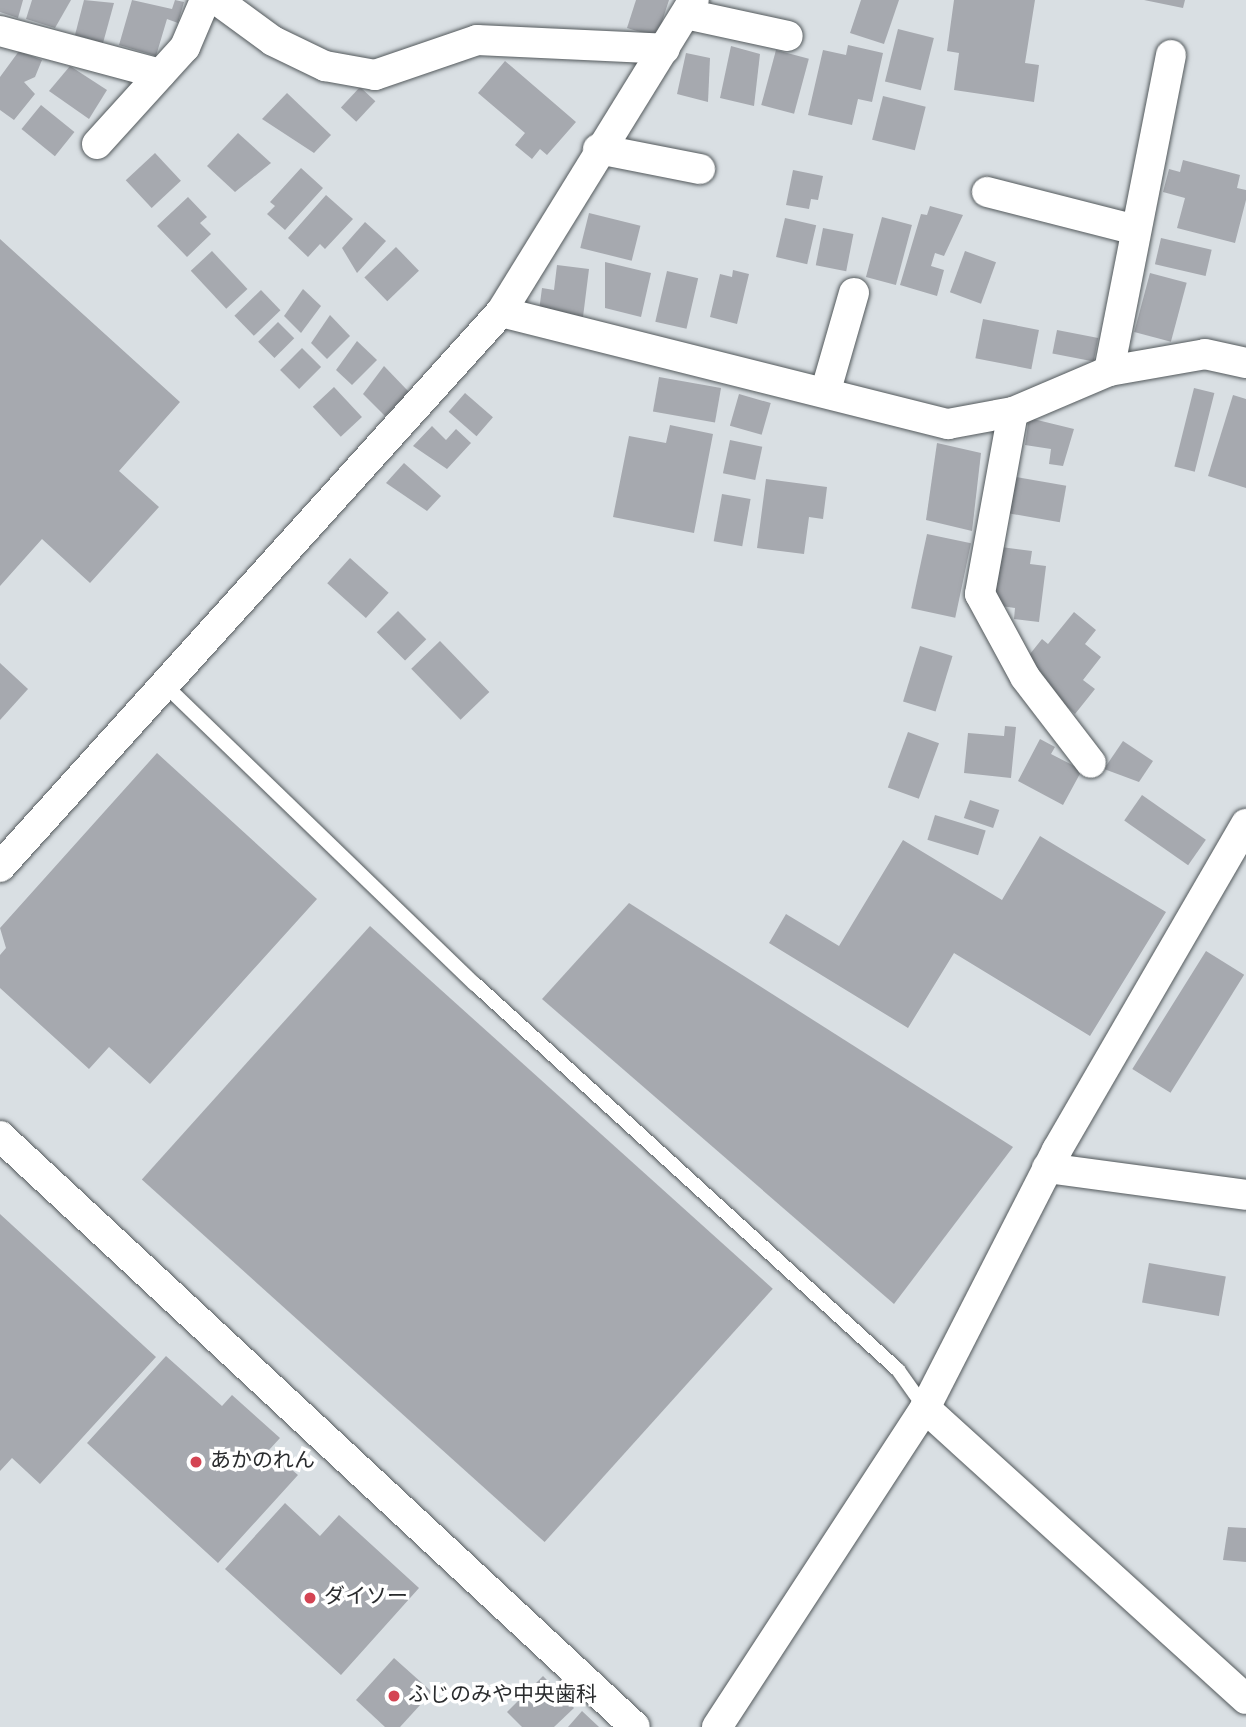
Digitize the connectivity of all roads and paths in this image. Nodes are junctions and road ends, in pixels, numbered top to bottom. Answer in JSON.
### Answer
{"nodes":[{"id":1,"x":215,"y":0,"type":"edge"},
{"id":2,"x":690,"y":7,"type":"edge"},
{"id":3,"x":0,"y":31,"type":"edge"},
{"id":4,"x":788,"y":36,"type":"dead end"},
{"id":5,"x":665,"y":49,"type":"junction"},
{"id":6,"x":1171,"y":55,"type":"dead end"},
{"id":7,"x":160,"y":74,"type":"junction"},
{"id":8,"x":97,"y":144,"type":"dead end"},
{"id":9,"x":598,"y":149,"type":"junction"},
{"id":10,"x":700,"y":169,"type":"dead end"},
{"id":11,"x":987,"y":192,"type":"dead end"},
{"id":12,"x":1132,"y":229,"type":"junction"},
{"id":13,"x":854,"y":293,"type":"dead end"},
{"id":14,"x":501,"y":313,"type":"junction"},
{"id":15,"x":1246,"y":363,"type":"edge"},
{"id":16,"x":1109,"y":371,"type":"junction"},
{"id":17,"x":826,"y":390,"type":"junction"},
{"id":18,"x":1013,"y":412,"type":"junction"},
{"id":19,"x":167,"y":687,"type":"junction"},
{"id":20,"x":1091,"y":763,"type":"dead end"},
{"id":21,"x":1246,"y":824,"type":"edge"},
{"id":22,"x":0,"y":867,"type":"edge"},
{"id":23,"x":0,"y":1136,"type":"edge"},
{"id":24,"x":1047,"y":1168,"type":"junction"},
{"id":25,"x":1246,"y":1195,"type":"edge"},
{"id":26,"x":925,"y":1408,"type":"junction"},
{"id":27,"x":1246,"y":1699,"type":"edge"},
{"id":28,"x":635,"y":1727,"type":"edge"},
{"id":29,"x":717,"y":1727,"type":"edge"}],
"edges":[{"from":1,"to":5,"type":"street"},
{"from":1,"to":7,"type":"street"},
{"from":2,"to":4,"type":"street"},
{"from":2,"to":5,"type":"street"},
{"from":3,"to":7,"type":"street"},
{"from":5,"to":9,"type":"street"},
{"from":6,"to":12,"type":"street"},
{"from":7,"to":8,"type":"street"},
{"from":9,"to":10,"type":"street"},
{"from":9,"to":14,"type":"street"},
{"from":11,"to":12,"type":"street"},
{"from":12,"to":16,"type":"street"},
{"from":13,"to":17,"type":"street"},
{"from":14,"to":17,"type":"street"},
{"from":14,"to":19,"type":"street"},
{"from":15,"to":16,"type":"street"},
{"from":16,"to":18,"type":"street"},
{"from":17,"to":18,"type":"street"},
{"from":18,"to":20,"type":"street"},
{"from":19,"to":22,"type":"street"},
{"from":19,"to":26,"type":"lane"},
{"from":21,"to":24,"type":"street"},
{"from":23,"to":28,"type":"street"},
{"from":24,"to":25,"type":"street"},
{"from":24,"to":26,"type":"street"},
{"from":26,"to":27,"type":"street"},
{"from":26,"to":29,"type":"street"}]}
